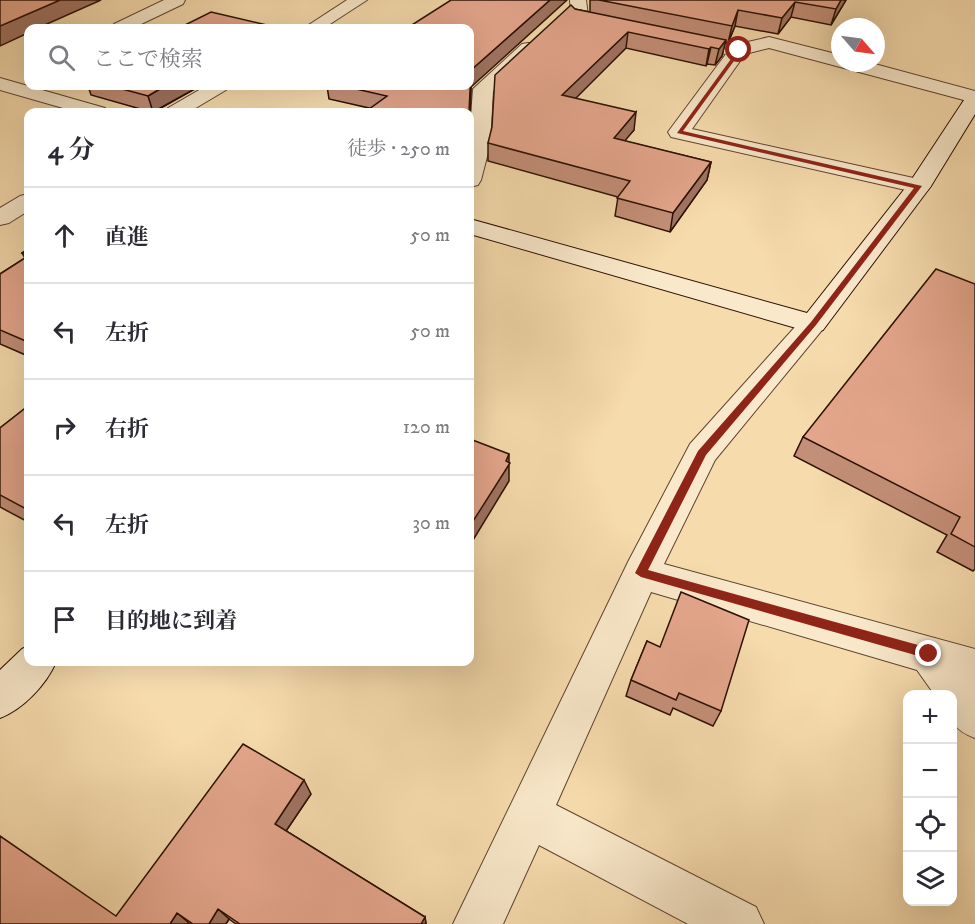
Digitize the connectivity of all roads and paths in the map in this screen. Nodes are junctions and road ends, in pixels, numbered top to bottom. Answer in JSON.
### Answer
{"nodes":[{"id":1,"x":177,"y":0,"type":"edge"},
{"id":2,"x":359,"y":0,"type":"edge"},
{"id":3,"x":578,"y":0,"type":"edge"},
{"id":4,"x":562,"y":16,"type":"edge"},
{"id":5,"x":128,"y":24,"type":"edge"},
{"id":6,"x":320,"y":24,"type":"edge"},
{"id":7,"x":636,"y":31,"type":"edge"},
{"id":8,"x":538,"y":38,"type":"edge"},
{"id":9,"x":704,"y":46,"type":"edge"},
{"id":10,"x":739,"y":50,"type":"junction"},
{"id":11,"x":831,"y":59,"type":"edge"},
{"id":12,"x":882,"y":72,"type":"edge"},
{"id":13,"x":24,"y":76,"type":"edge"},
{"id":14,"x":2,"y":86,"type":"edge"},
{"id":15,"x":212,"y":90,"type":"edge"},
{"id":16,"x":975,"y":97,"type":"edge"},
{"id":17,"x":83,"y":108,"type":"edge"},
{"id":18,"x":182,"y":108,"type":"edge"},
{"id":19,"x":474,"y":164,"type":"edge"},
{"id":20,"x":919,"y":186,"type":"junction"},
{"id":21,"x":24,"y":203,"type":"edge"},
{"id":22,"x":0,"y":218,"type":"edge"},
{"id":23,"x":474,"y":227,"type":"edge"},
{"id":24,"x":813,"y":324,"type":"junction"},
{"id":25,"x":641,"y":573,"type":"junction"},
{"id":26,"x":929,"y":654,"type":"junction"},
{"id":27,"x":32,"y":666,"type":"edge"},
{"id":28,"x":975,"y":668,"type":"edge"},
{"id":29,"x":0,"y":698,"type":"edge"},
{"id":30,"x":975,"y":718,"type":"edge"},
{"id":31,"x":529,"y":815,"type":"junction"},
{"id":32,"x":478,"y":924,"type":"edge"},
{"id":33,"x":739,"y":924,"type":"edge"}],
"edges":[{"from":1,"to":5,"type":"street"},
{"from":2,"to":6,"type":"street"},
{"from":3,"to":4,"type":"street"},
{"from":3,"to":7,"type":"street"},
{"from":8,"to":19,"type":"street"},
{"from":9,"to":10,"type":"street"},
{"from":10,"to":11,"type":"street"},
{"from":10,"to":20,"type":"street"},
{"from":12,"to":16,"type":"street"},
{"from":13,"to":14,"type":"street"},
{"from":14,"to":17,"type":"street"},
{"from":15,"to":18,"type":"street"},
{"from":16,"to":20,"type":"street"},
{"from":20,"to":24,"type":"street"},
{"from":21,"to":22,"type":"street"},
{"from":23,"to":24,"type":"street"},
{"from":24,"to":25,"type":"street"},
{"from":25,"to":26,"type":"street"},
{"from":25,"to":31,"type":"street"},
{"from":26,"to":28,"type":"street"},
{"from":26,"to":30,"type":"street"},
{"from":27,"to":29,"type":"street"},
{"from":31,"to":32,"type":"street"},
{"from":31,"to":33,"type":"street"}]}
